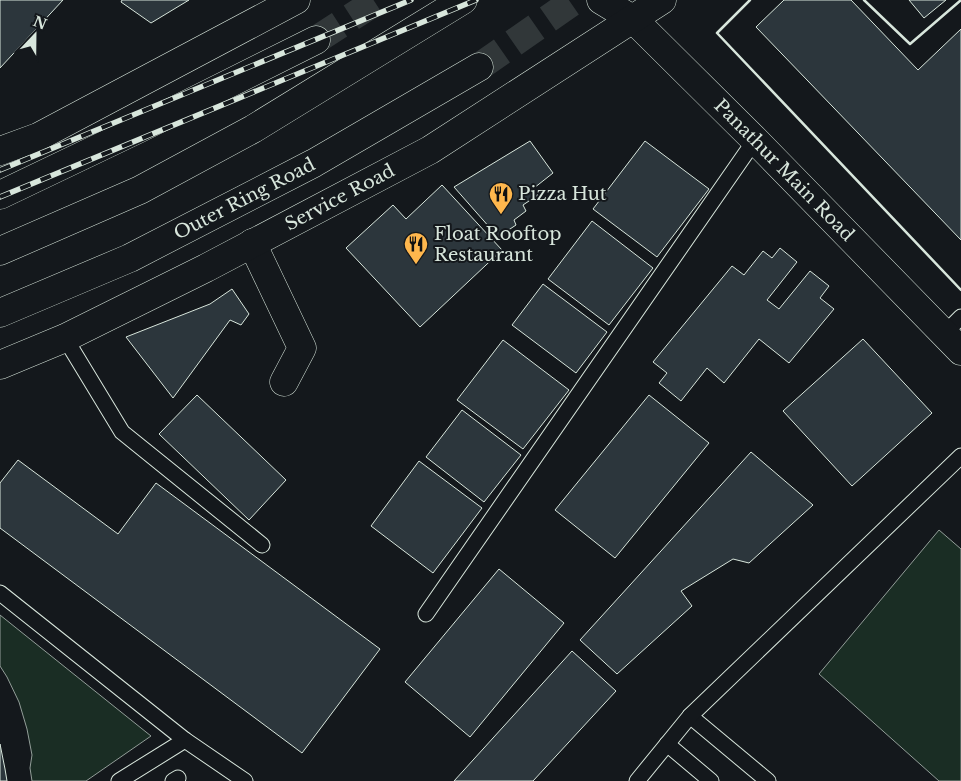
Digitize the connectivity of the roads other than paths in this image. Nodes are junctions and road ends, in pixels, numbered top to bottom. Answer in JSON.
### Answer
{"nodes":[{"id":1,"x":296,"y":0,"type":"edge"},
{"id":2,"x":463,"y":0,"type":"edge"},
{"id":3,"x":601,"y":0,"type":"edge"},
{"id":4,"x":662,"y":0,"type":"edge"},
{"id":5,"x":634,"y":20,"type":"junction"},
{"id":6,"x":316,"y":40,"type":"tunnel mouth"},
{"id":7,"x":479,"y":67,"type":"tunnel mouth"},
{"id":8,"x":755,"y":140,"type":"junction"},
{"id":9,"x":0,"y":151,"type":"edge"},
{"id":10,"x":0,"y":195,"type":"edge"},
{"id":11,"x":252,"y":244,"type":"junction"},
{"id":12,"x":0,"y":251,"type":"edge"},
{"id":13,"x":0,"y":313,"type":"edge"},
{"id":14,"x":955,"y":334,"type":"edge"},
{"id":15,"x":65,"y":338,"type":"junction"},
{"id":16,"x":0,"y":365,"type":"edge"},
{"id":17,"x":284,"y":382,"type":"dead end"},
{"id":18,"x":961,"y":456,"type":"edge"},
{"id":19,"x":262,"y":544,"type":"dead end"},
{"id":20,"x":0,"y":593,"type":"edge"},
{"id":21,"x":426,"y":614,"type":"dead end"},
{"id":22,"x":690,"y":716,"type":"junction"},
{"id":23,"x":185,"y":740,"type":"junction"},
{"id":24,"x":667,"y":744,"type":"junction"},
{"id":25,"x":119,"y":781,"type":"edge"},
{"id":26,"x":245,"y":781,"type":"edge"},
{"id":27,"x":637,"y":781,"type":"edge"},
{"id":28,"x":711,"y":781,"type":"edge"},
{"id":29,"x":768,"y":781,"type":"edge"}],
"edges":[{"from":1,"to":9,"type":"main road"},
{"from":2,"to":12,"type":"main road"},
{"from":3,"to":5,"type":"main road","name":"Panathur Main Road"},
{"from":4,"to":5,"type":"main road","name":"Service Road"},
{"from":5,"to":8,"type":"main road","name":"Panathur Main Road"},
{"from":5,"to":11,"type":"main road","name":"Service Road"},
{"from":6,"to":10,"type":"main road"},
{"from":7,"to":13,"type":"main road","name":"Outer Ring Road"},
{"from":8,"to":14,"type":"main road","name":"Panathur Main Road"},
{"from":8,"to":21,"type":"lane"},
{"from":11,"to":15,"type":"main road","name":"Service Road"},
{"from":11,"to":17,"type":"main road"},
{"from":15,"to":16,"type":"main road","name":"Service Road"},
{"from":15,"to":19,"type":"lane"},
{"from":18,"to":22,"type":"lane"},
{"from":20,"to":23,"type":"lane"},
{"from":22,"to":24,"type":"lane"},
{"from":22,"to":29,"type":"lane"},
{"from":23,"to":25,"type":"lane"},
{"from":23,"to":26,"type":"lane"},
{"from":24,"to":27,"type":"lane"},
{"from":24,"to":28,"type":"lane"}]}
